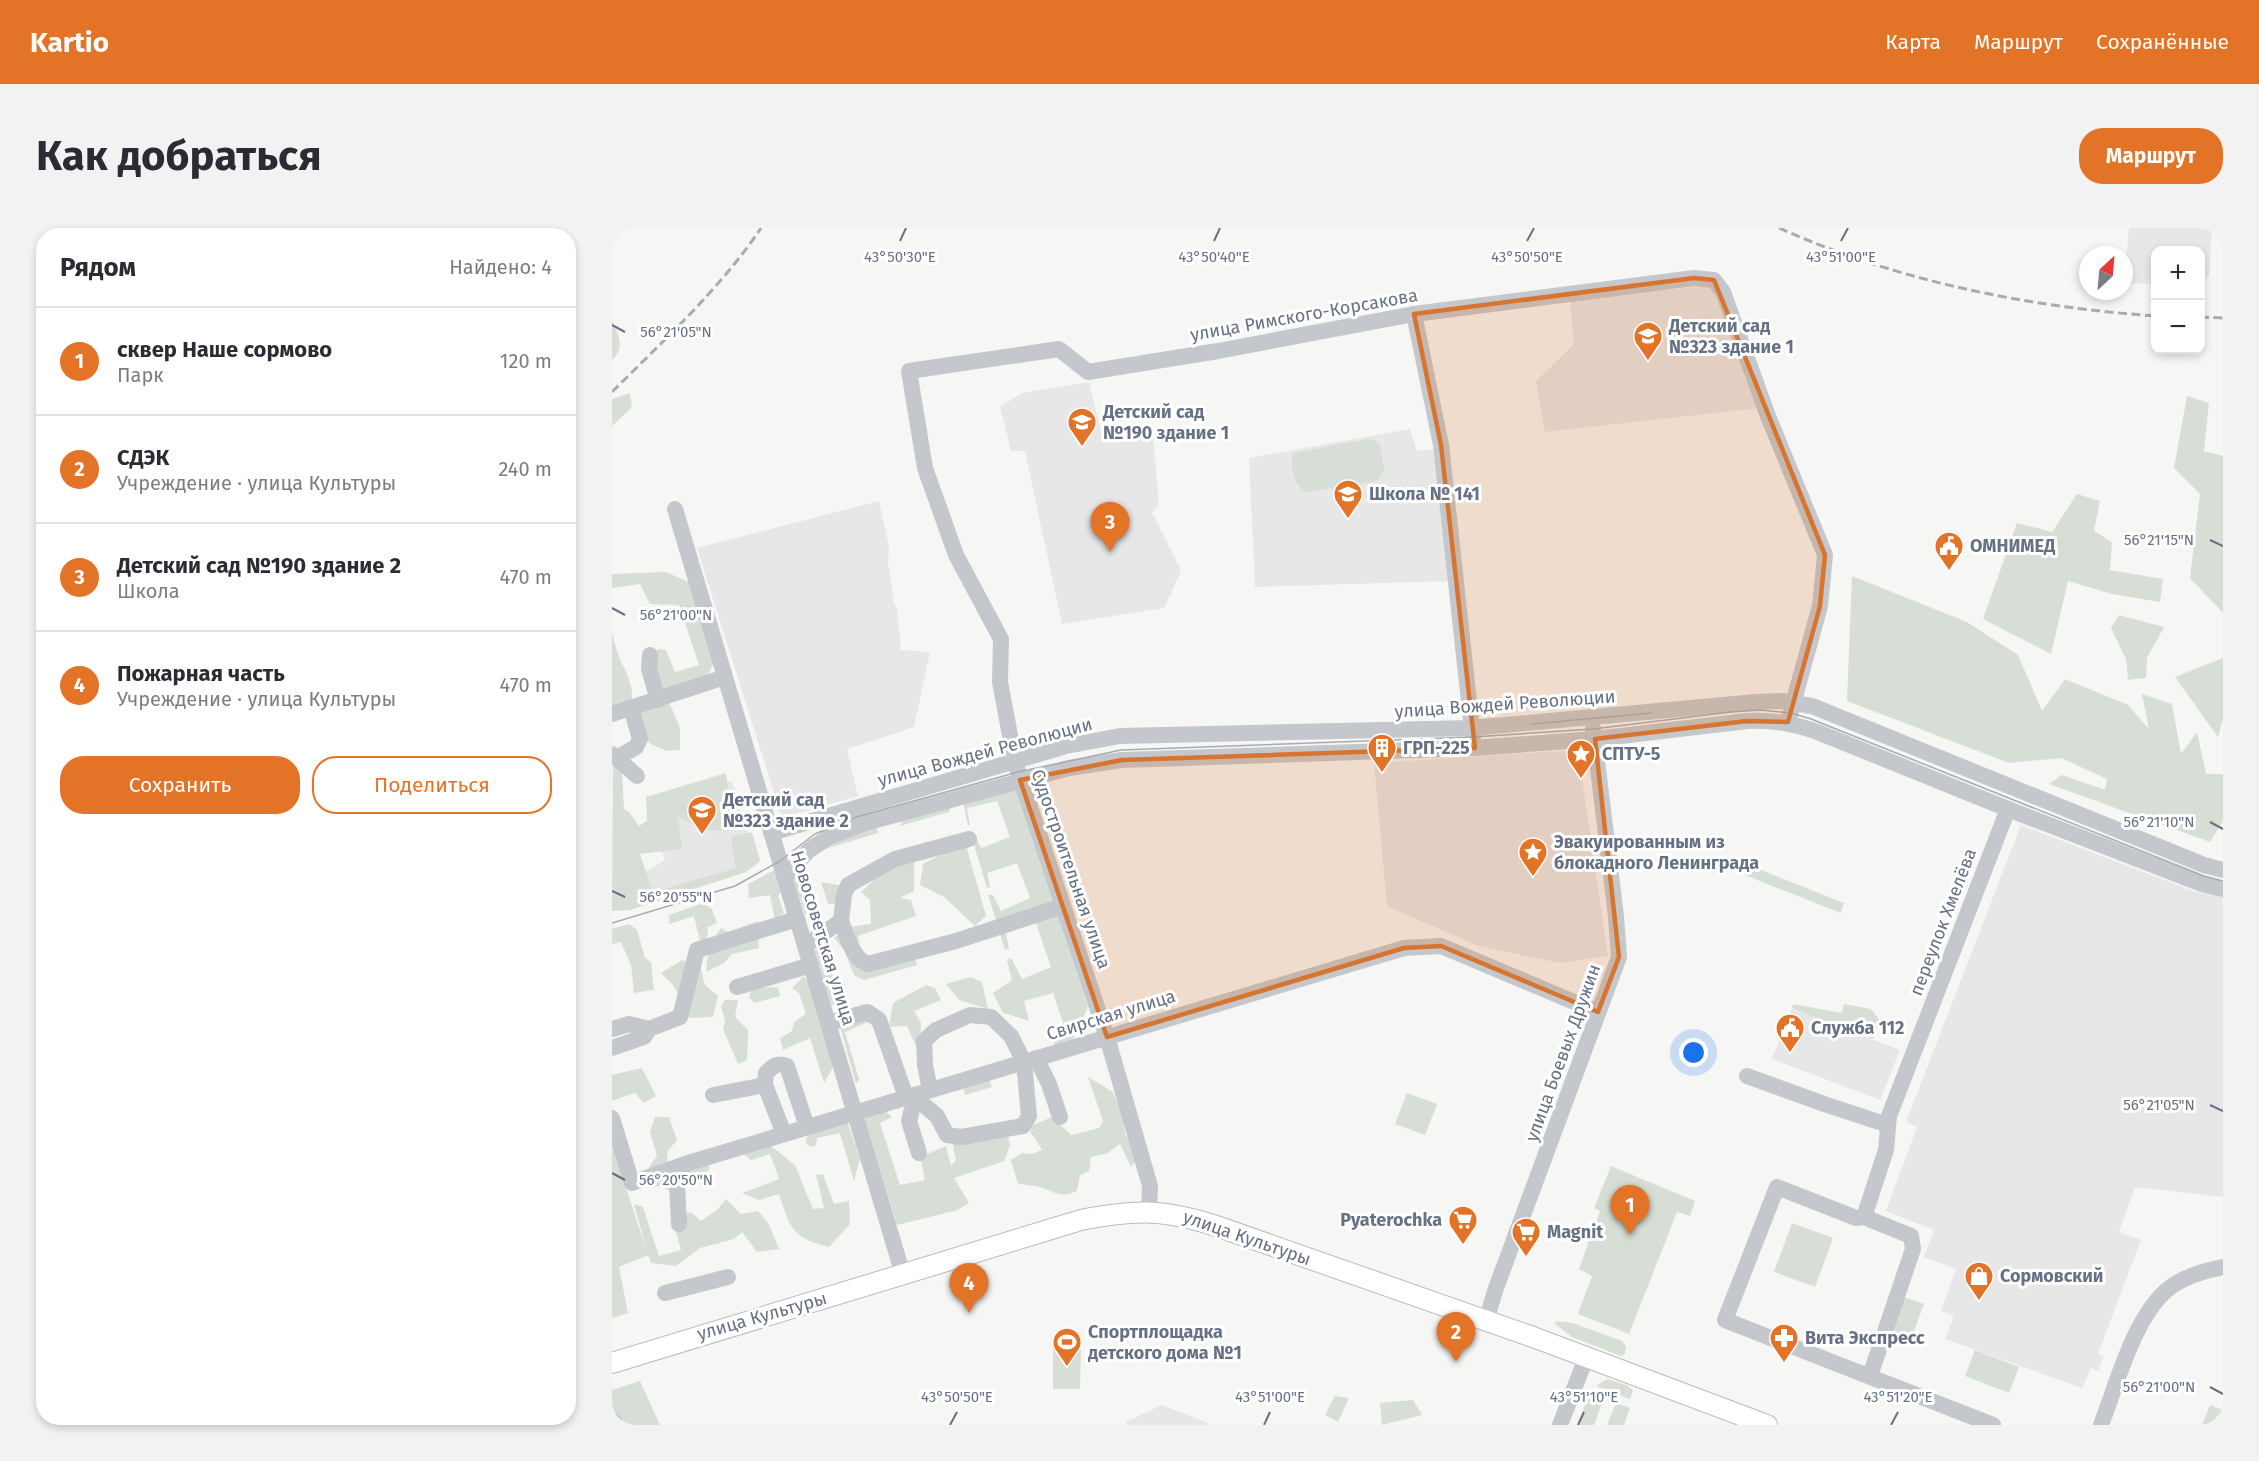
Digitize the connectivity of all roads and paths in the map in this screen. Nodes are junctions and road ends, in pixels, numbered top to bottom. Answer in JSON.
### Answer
{"nodes":[{"id":1,"x":1414,"y":315,"type":"junction"},
{"id":2,"x":909,"y":371,"type":"joint"},
{"id":3,"x":675,"y":509,"type":"dead end"},
{"id":4,"x":650,"y":655,"type":"dead end"},
{"id":5,"x":725,"y":677,"type":"junction"},
{"id":6,"x":658,"y":700,"type":"junction"},
{"id":7,"x":1795,"y":703,"type":"junction"},
{"id":8,"x":631,"y":708,"type":"junction"},
{"id":9,"x":612,"y":714,"type":"edge"},
{"id":10,"x":1592,"y":718,"type":"junction"},
{"id":11,"x":1788,"y":722,"type":"junction"},
{"id":12,"x":1472,"y":728,"type":"junction"},
{"id":13,"x":1595,"y":739,"type":"junction"},
{"id":14,"x":1474,"y":748,"type":"junction"},
{"id":15,"x":614,"y":756,"type":"edge"},
{"id":16,"x":1015,"y":762,"type":"junction"},
{"id":17,"x":637,"y":776,"type":"dead end"},
{"id":18,"x":1020,"y":780,"type":"junction"},
{"id":19,"x":2008,"y":809,"type":"junction"},
{"id":20,"x":771,"y":833,"type":"junction"},
{"id":21,"x":969,"y":839,"type":"dead end"},
{"id":22,"x":2223,"y":870,"type":"edge"},
{"id":23,"x":784,"y":877,"type":"junction"},
{"id":24,"x":2223,"y":889,"type":"edge"},
{"id":25,"x":1063,"y":906,"type":"junction"},
{"id":26,"x":797,"y":919,"type":"junction"},
{"id":27,"x":841,"y":921,"type":"junction"},
{"id":28,"x":805,"y":946,"type":"junction"},
{"id":29,"x":811,"y":965,"type":"junction"},
{"id":30,"x":737,"y":987,"type":"dead end"},
{"id":31,"x":1598,"y":1012,"type":"junction"},
{"id":32,"x":829,"y":1023,"type":"junction"},
{"id":33,"x":612,"y":1029,"type":"edge"},
{"id":34,"x":649,"y":1029,"type":"junction"},
{"id":35,"x":1107,"y":1037,"type":"junction"},
{"id":36,"x":612,"y":1048,"type":"edge"},
{"id":37,"x":1030,"y":1060,"type":"junction"},
{"id":38,"x":1747,"y":1076,"type":"dead end"},
{"id":39,"x":765,"y":1084,"type":"junction"},
{"id":40,"x":930,"y":1090,"type":"junction"},
{"id":41,"x":713,"y":1095,"type":"dead end"},
{"id":42,"x":910,"y":1099,"type":"junction"},
{"id":43,"x":855,"y":1113,"type":"junction"},
{"id":44,"x":1060,"y":1117,"type":"dead end"},
{"id":45,"x":612,"y":1118,"type":"edge"},
{"id":46,"x":1889,"y":1121,"type":"junction"},
{"id":47,"x":807,"y":1127,"type":"junction"},
{"id":48,"x":784,"y":1134,"type":"junction"},
{"id":49,"x":919,"y":1153,"type":"dead end"},
{"id":50,"x":685,"y":1164,"type":"junction"},
{"id":51,"x":1149,"y":1211,"type":"junction"},
{"id":52,"x":1864,"y":1217,"type":"junction"},
{"id":53,"x":679,"y":1224,"type":"dead end"},
{"id":54,"x":2223,"y":1267,"type":"edge"},
{"id":55,"x":903,"y":1275,"type":"junction"},
{"id":56,"x":728,"y":1277,"type":"dead end"},
{"id":57,"x":664,"y":1293,"type":"dead end"},
{"id":58,"x":1486,"y":1321,"type":"junction"},
{"id":59,"x":1586,"y":1358,"type":"junction"},
{"id":60,"x":612,"y":1363,"type":"edge"},
{"id":61,"x":1870,"y":1376,"type":"junction"},
{"id":62,"x":1560,"y":1425,"type":"edge"},
{"id":63,"x":1767,"y":1425,"type":"edge"},
{"id":64,"x":1994,"y":1425,"type":"edge"},
{"id":65,"x":2101,"y":1425,"type":"edge"}],
"edges":[{"from":1,"to":2,"type":"street","name":"улица Римского-Корсакова"},
{"from":1,"to":7,"type":"street","name":"улица Римского-Корсакова"},
{"from":1,"to":12,"type":"street"},
{"from":2,"to":16,"type":"street","name":"Судостроительная улица"},
{"from":3,"to":5,"type":"street","name":"Новосоветская улица"},
{"from":4,"to":6,"type":"street"},
{"from":5,"to":6,"type":"street"},
{"from":5,"to":20,"type":"street","name":"Новосоветская улица"},
{"from":6,"to":8,"type":"street"},
{"from":7,"to":10,"type":"street","name":"улица Вождей Революции"},
{"from":7,"to":11,"type":"street"},
{"from":7,"to":22,"type":"street","name":"улица Вождей Революции"},
{"from":8,"to":9,"type":"street"},
{"from":8,"to":15,"type":"street"},
{"from":10,"to":12,"type":"street","name":"улица Вождей Революции"},
{"from":10,"to":13,"type":"street","name":"улица Боевых Дружин"},
{"from":11,"to":13,"type":"street","name":"улица Вождей Революции"},
{"from":11,"to":19,"type":"street","name":"улица Вождей Революции"},
{"from":12,"to":14,"type":"street"},
{"from":12,"to":16,"type":"street","name":"улица Вождей Революции"},
{"from":13,"to":14,"type":"street","name":"улица Вождей Революции"},
{"from":13,"to":31,"type":"street","name":"улица Боевых Дружин"},
{"from":14,"to":18,"type":"street","name":"улица Вождей Революции"},
{"from":15,"to":17,"type":"street"},
{"from":16,"to":18,"type":"street","name":"Судостроительная улица"},
{"from":16,"to":20,"type":"street","name":"улица Вождей Революции"},
{"from":18,"to":23,"type":"street","name":"улица Вождей Революции"},
{"from":18,"to":25,"type":"street","name":"Судостроительная улица"},
{"from":19,"to":24,"type":"street","name":"улица Вождей Революции"},
{"from":19,"to":46,"type":"street","name":"переулок Хмелёва"},
{"from":20,"to":23,"type":"street","name":"Новосоветская улица"},
{"from":21,"to":27,"type":"street"},
{"from":23,"to":26,"type":"street","name":"Новосоветская улица"},
{"from":25,"to":27,"type":"street"},
{"from":25,"to":35,"type":"street","name":"Судостроительная улица"},
{"from":26,"to":28,"type":"street","name":"Новосоветская улица"},
{"from":26,"to":34,"type":"street"},
{"from":27,"to":28,"type":"street"},
{"from":28,"to":29,"type":"street","name":"Новосоветская улица"},
{"from":29,"to":30,"type":"street"},
{"from":29,"to":32,"type":"street","name":"Новосоветская улица"},
{"from":31,"to":35,"type":"street","name":"Свирская улица"},
{"from":31,"to":58,"type":"street","name":"улица Боевых Дружин"},
{"from":32,"to":42,"type":"street"},
{"from":32,"to":43,"type":"street","name":"Новосоветская улица"},
{"from":33,"to":34,"type":"street"},
{"from":34,"to":36,"type":"street"},
{"from":35,"to":37,"type":"street","name":"Свирская улица"},
{"from":35,"to":51,"type":"street","name":"Судостроительная улица"},
{"from":37,"to":40,"type":"street","name":"Свирская улица"},
{"from":37,"to":40,"type":"street"},
{"from":37,"to":42,"type":"street"},
{"from":37,"to":44,"type":"street"},
{"from":38,"to":46,"type":"street"},
{"from":39,"to":41,"type":"street"},
{"from":39,"to":47,"type":"street"},
{"from":39,"to":48,"type":"street"},
{"from":40,"to":42,"type":"street","name":"Свирская улица"},
{"from":42,"to":43,"type":"street","name":"Свирская улица"},
{"from":42,"to":49,"type":"street"},
{"from":43,"to":47,"type":"street","name":"Свирская улица"},
{"from":43,"to":55,"type":"street","name":"Новосоветская улица"},
{"from":45,"to":50,"type":"street","name":"Свирская улица"},
{"from":46,"to":52,"type":"street","name":"переулок Хмелёва"},
{"from":47,"to":48,"type":"street","name":"Свирская улица"},
{"from":48,"to":50,"type":"street","name":"Свирская улица"},
{"from":50,"to":53,"type":"street"},
{"from":51,"to":55,"type":"main road","name":"улица Культуры"},
{"from":51,"to":58,"type":"main road","name":"улица Культуры"},
{"from":52,"to":61,"type":"street"},
{"from":52,"to":61,"type":"street"},
{"from":54,"to":65,"type":"street"},
{"from":55,"to":60,"type":"main road","name":"улица Культуры"},
{"from":56,"to":57,"type":"street"},
{"from":58,"to":59,"type":"main road","name":"улица Культуры"},
{"from":59,"to":62,"type":"street"},
{"from":59,"to":63,"type":"main road","name":"улица Культуры"},
{"from":61,"to":64,"type":"street"}]}
